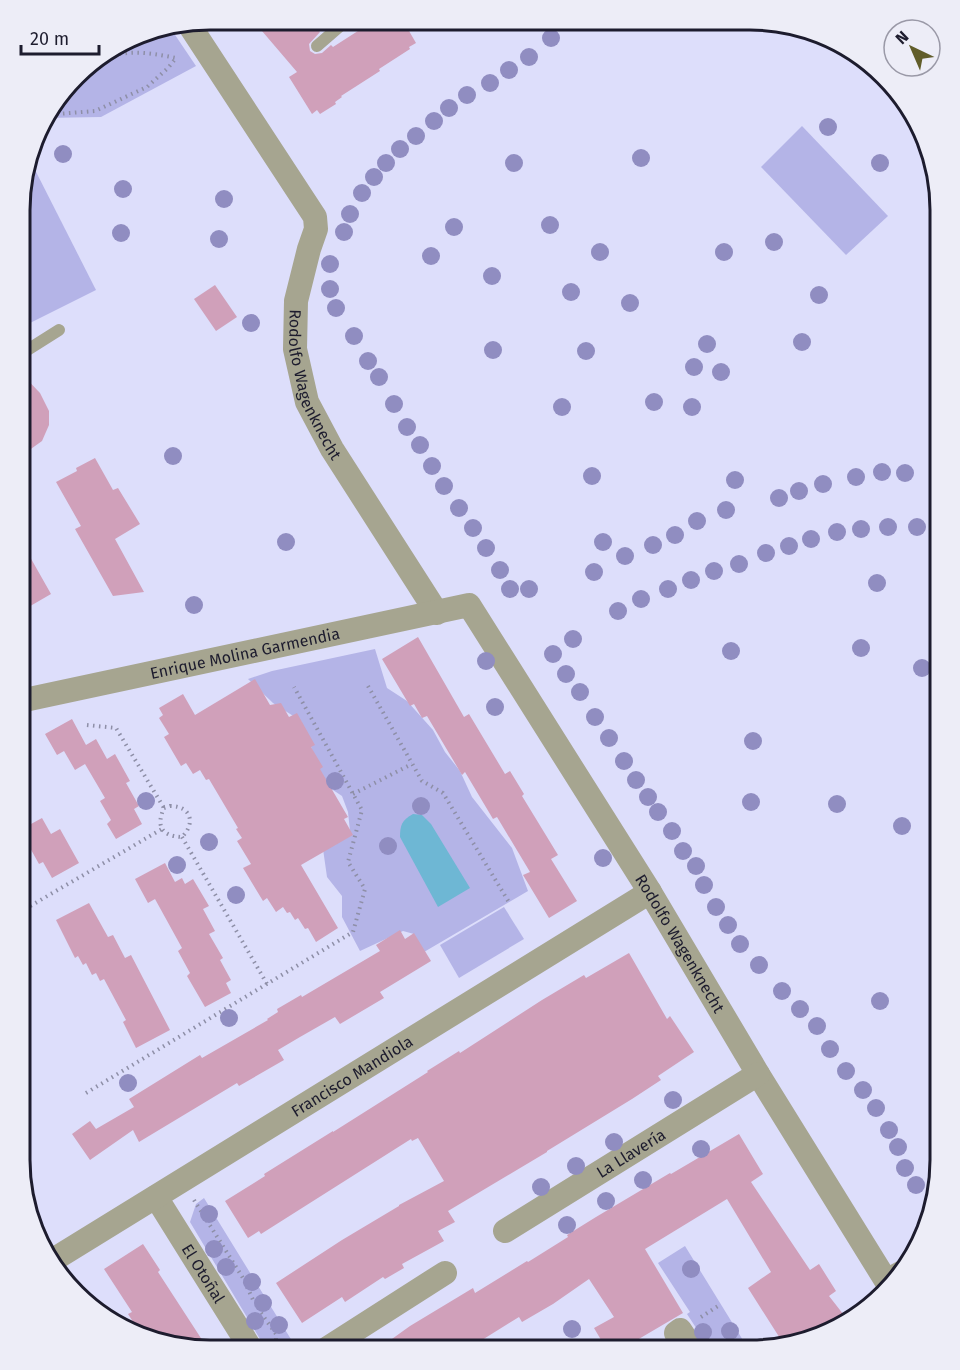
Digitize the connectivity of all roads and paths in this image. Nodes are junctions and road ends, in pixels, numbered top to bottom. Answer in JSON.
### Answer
{"nodes":[{"id":1,"x":335,"y":30,"type":"edge"},
{"id":2,"x":193,"y":31,"type":"edge"},
{"id":3,"x":317,"y":46,"type":"dead end"},
{"id":4,"x":119,"y":55,"type":"edge"},
{"id":5,"x":58,"y":114,"type":"edge"},
{"id":6,"x":59,"y":330,"type":"dead end"},
{"id":7,"x":30,"y":348,"type":"edge"},
{"id":8,"x":469,"y":605,"type":"joint"},
{"id":9,"x":437,"y":613,"type":"junction"},
{"id":10,"x":368,"y":686,"type":"dead end"},
{"id":11,"x":294,"y":687,"type":"dead end"},
{"id":12,"x":30,"y":699,"type":"edge"},
{"id":13,"x":87,"y":725,"type":"dead end"},
{"id":14,"x":412,"y":764,"type":"junction"},
{"id":15,"x":353,"y":795,"type":"junction"},
{"id":16,"x":164,"y":808,"type":"junction"},
{"id":17,"x":162,"y":829,"type":"junction"},
{"id":18,"x":182,"y":837,"type":"junction"},
{"id":19,"x":650,"y":892,"type":"junction"},
{"id":20,"x":510,"y":904,"type":"dead end"},
{"id":21,"x":30,"y":906,"type":"edge"},
{"id":22,"x":267,"y":984,"type":"junction"},
{"id":23,"x":758,"y":1074,"type":"junction"},
{"id":24,"x":86,"y":1093,"type":"dead end"},
{"id":25,"x":182,"y":1181,"type":"junction"},
{"id":26,"x":156,"y":1197,"type":"junction"},
{"id":27,"x":505,"y":1231,"type":"dead end"},
{"id":28,"x":58,"y":1257,"type":"edge"},
{"id":29,"x":445,"y":1273,"type":"dead end"},
{"id":30,"x":885,"y":1280,"type":"edge"},
{"id":31,"x":245,"y":1340,"type":"edge"},
{"id":32,"x":276,"y":1340,"type":"edge"},
{"id":33,"x":340,"y":1340,"type":"edge"}],
"edges":[{"from":1,"to":3,"type":"lane"},
{"from":2,"to":9,"type":"street","name":"Rodolfo Wagenknecht"},
{"from":4,"to":5,"type":"path"},
{"from":6,"to":7,"type":"lane"},
{"from":8,"to":9,"type":"street","name":"Enrique Molina Garmendia"},
{"from":8,"to":19,"type":"street","name":"Rodolfo Wagenknecht"},
{"from":9,"to":12,"type":"street","name":"Enrique Molina Garmendia"},
{"from":10,"to":14,"type":"path"},
{"from":11,"to":15,"type":"path"},
{"from":13,"to":16,"type":"path"},
{"from":14,"to":15,"type":"path"},
{"from":14,"to":20,"type":"path"},
{"from":15,"to":22,"type":"path"},
{"from":16,"to":17,"type":"path"},
{"from":16,"to":18,"type":"path"},
{"from":17,"to":18,"type":"path"},
{"from":17,"to":21,"type":"path"},
{"from":18,"to":22,"type":"path"},
{"from":19,"to":23,"type":"street","name":"Rodolfo Wagenknecht"},
{"from":19,"to":25,"type":"street","name":"Francisco Mandiola"},
{"from":22,"to":24,"type":"path"},
{"from":23,"to":27,"type":"street","name":"La Llavería"},
{"from":23,"to":30,"type":"street","name":"Rodolfo Wagenknecht"},
{"from":25,"to":26,"type":"street","name":"Francisco Mandiola"},
{"from":25,"to":32,"type":"path"},
{"from":26,"to":28,"type":"street","name":"Francisco Mandiola"},
{"from":26,"to":31,"type":"street","name":"El Otoñal"},
{"from":29,"to":33,"type":"street"}]}
